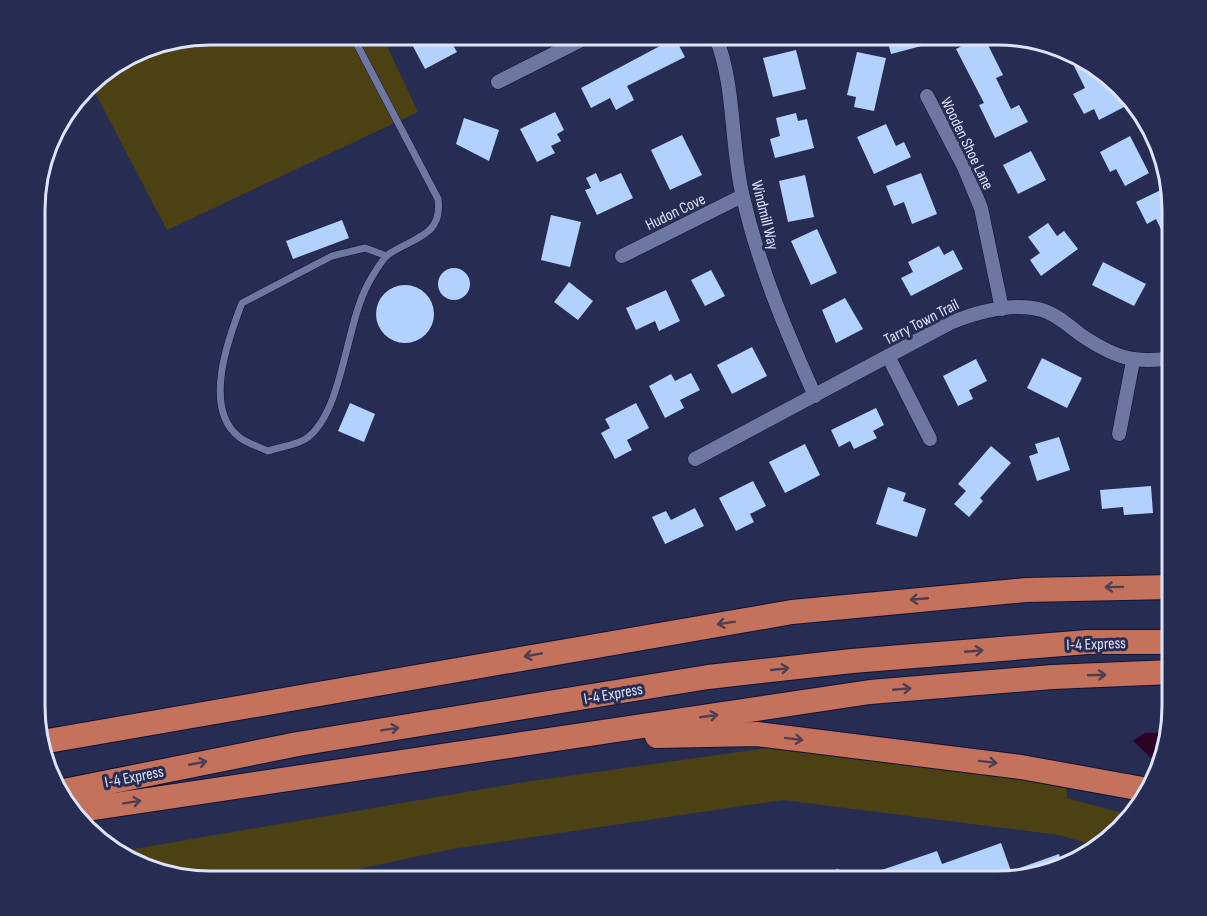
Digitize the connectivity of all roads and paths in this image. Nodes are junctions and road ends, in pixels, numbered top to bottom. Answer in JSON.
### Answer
{"nodes":[{"id":1,"x":358,"y":45,"type":"edge"},
{"id":2,"x":571,"y":45,"type":"edge"},
{"id":3,"x":718,"y":45,"type":"edge"},
{"id":4,"x":498,"y":82,"type":"dead end"},
{"id":5,"x":927,"y":96,"type":"dead end"},
{"id":6,"x":742,"y":196,"type":"junction"},
{"id":7,"x":387,"y":256,"type":"junction"},
{"id":8,"x":622,"y":256,"type":"dead end"},
{"id":9,"x":1002,"y":309,"type":"junction"},
{"id":10,"x":888,"y":356,"type":"junction"},
{"id":11,"x":1162,"y":359,"type":"edge"},
{"id":12,"x":1133,"y":361,"type":"junction"},
{"id":13,"x":815,"y":396,"type":"junction"},
{"id":14,"x":1119,"y":434,"type":"dead end"},
{"id":15,"x":930,"y":439,"type":"dead end"},
{"id":16,"x":695,"y":459,"type":"dead end"},
{"id":17,"x":1162,"y":587,"type":"edge"},
{"id":18,"x":1162,"y":642,"type":"edge"},
{"id":19,"x":1162,"y":672,"type":"edge"},
{"id":20,"x":49,"y":741,"type":"edge"},
{"id":21,"x":444,"y":755,"type":"junction"},
{"id":22,"x":1140,"y":788,"type":"edge"},
{"id":23,"x":68,"y":790,"type":"edge"},
{"id":24,"x":82,"y":810,"type":"edge"}],
"edges":[{"from":1,"to":7,"type":"lane"},
{"from":2,"to":4,"type":"street"},
{"from":3,"to":6,"type":"street","name":"Windmill Way"},
{"from":5,"to":9,"type":"street","name":"Wooden Shoe Lane"},
{"from":6,"to":8,"type":"street","name":"Hudon Cove"},
{"from":6,"to":13,"type":"street","name":"Windmill Way"},
{"from":7,"to":7,"type":"lane"},
{"from":9,"to":10,"type":"street","name":"Tarry Town Trail"},
{"from":9,"to":12,"type":"street","name":"Tarry Town Trail"},
{"from":10,"to":13,"type":"street","name":"Tarry Town Trail"},
{"from":10,"to":15,"type":"street"},
{"from":11,"to":12,"type":"street","name":"Tarry Town Trail"},
{"from":12,"to":14,"type":"street"},
{"from":13,"to":16,"type":"street","name":"Tarry Town Trail"},
{"from":17,"to":20,"type":"highway","one_way":true},
{"from":23,"to":18,"type":"highway","name":"I-4 Express","one_way":true},
{"from":21,"to":19,"type":"highway","one_way":true},
{"from":21,"to":22,"type":"highway","one_way":true},
{"from":24,"to":21,"type":"highway","one_way":true}]}
